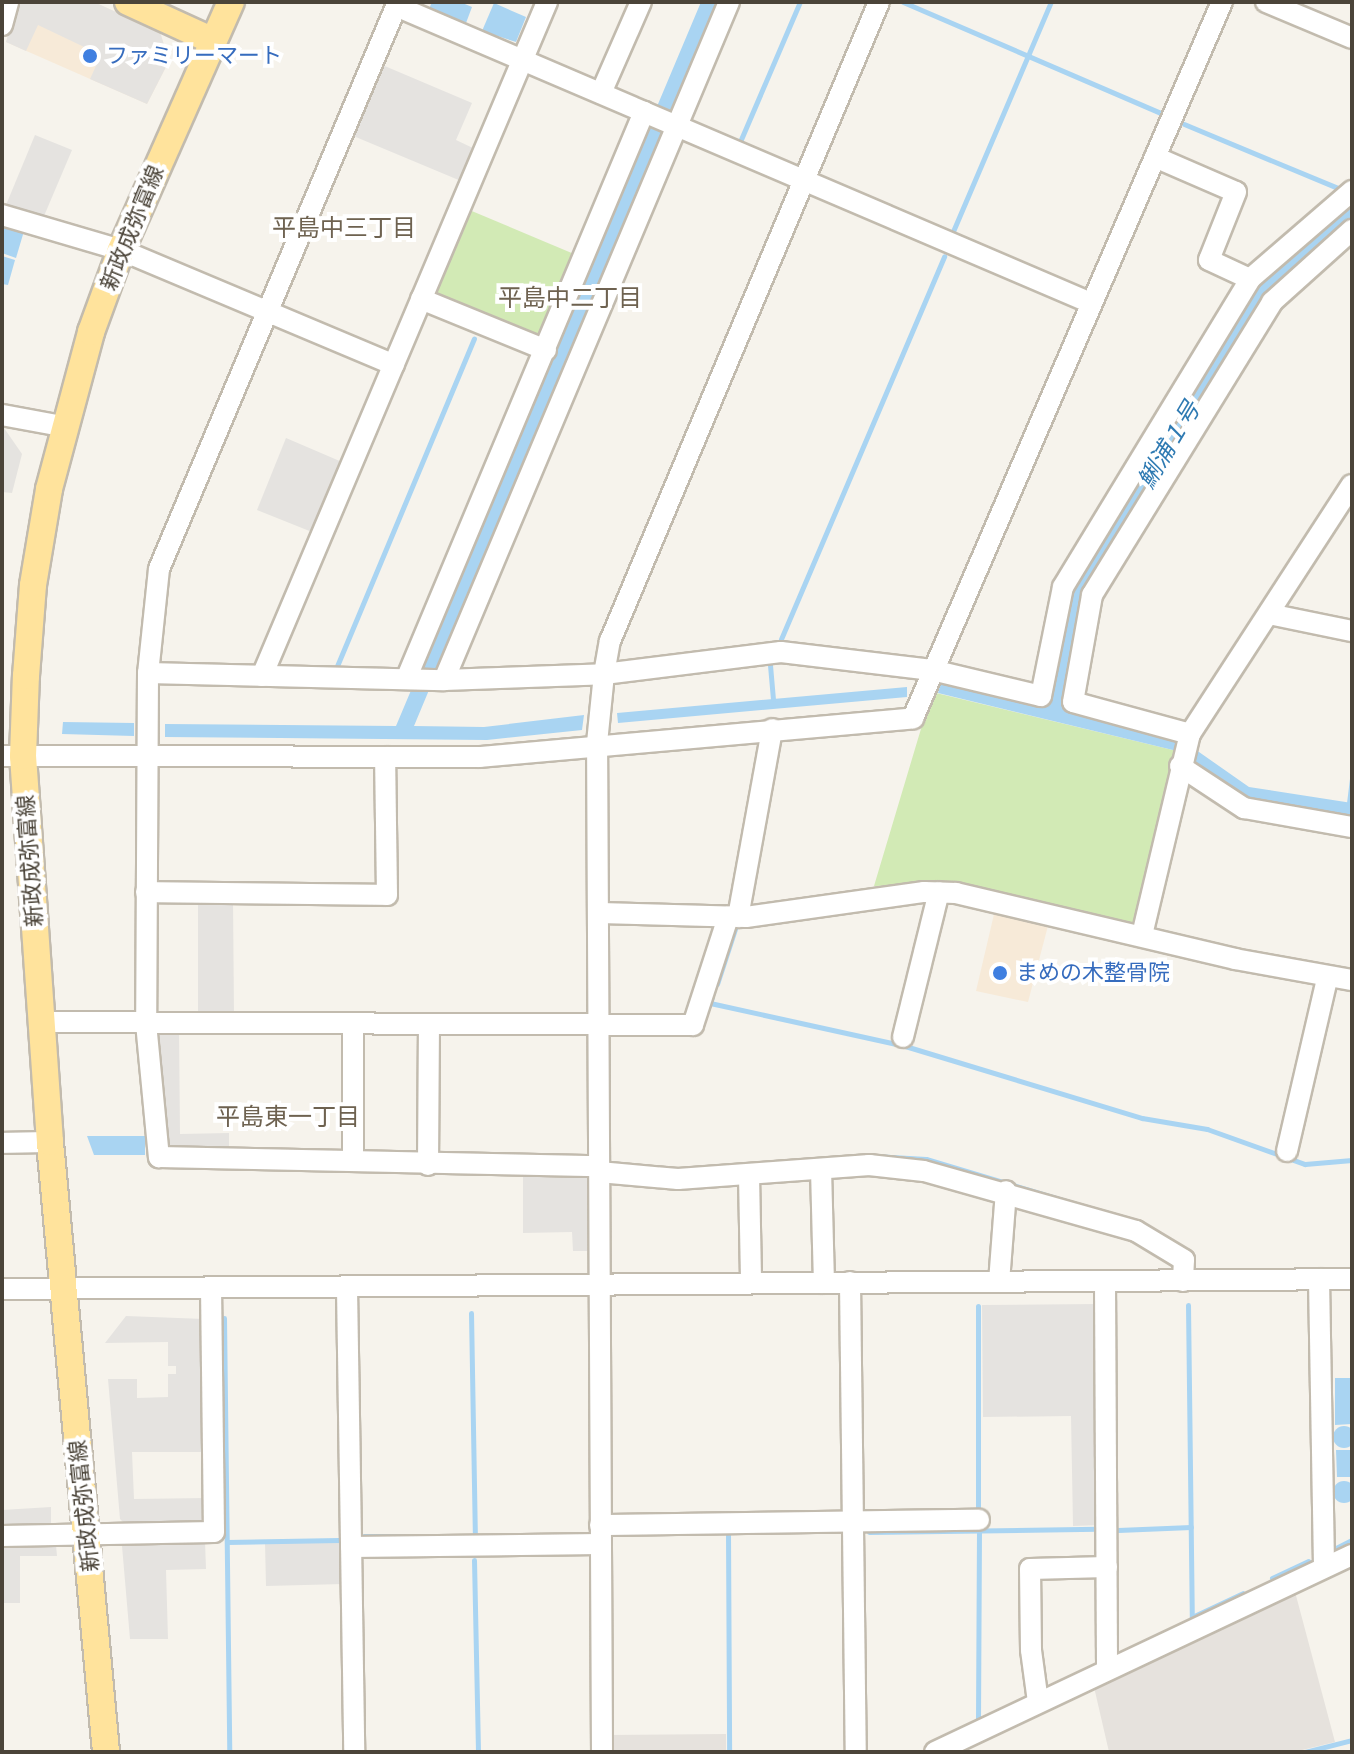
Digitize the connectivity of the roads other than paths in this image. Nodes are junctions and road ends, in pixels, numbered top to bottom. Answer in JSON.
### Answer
{"nodes":[{"id":1,"x":8,"y":2,"type":"edge"},
{"id":2,"x":128,"y":2,"type":"edge"},
{"id":3,"x":231,"y":2,"type":"edge"},
{"id":4,"x":547,"y":2,"type":"edge"},
{"id":5,"x":641,"y":2,"type":"edge"},
{"id":6,"x":729,"y":2,"type":"edge"},
{"id":7,"x":879,"y":2,"type":"edge"},
{"id":8,"x":1222,"y":2,"type":"edge"},
{"id":9,"x":1266,"y":2,"type":"edge"},
{"id":10,"x":397,"y":4,"type":"edge"},
{"id":11,"x":2,"y":25,"type":"edge"},
{"id":12,"x":1352,"y":38,"type":"edge"},
{"id":13,"x":211,"y":40,"type":"junction"},
{"id":14,"x":523,"y":59,"type":"junction"},
{"id":15,"x":601,"y":93,"type":"junction"},
{"id":16,"x":660,"y":119,"type":"junction"},
{"id":17,"x":1155,"y":157,"type":"junction"},
{"id":18,"x":802,"y":180,"type":"junction"},
{"id":19,"x":1352,"y":191,"type":"edge"},
{"id":20,"x":2,"y":215,"type":"edge"},
{"id":21,"x":1352,"y":230,"type":"edge"},
{"id":22,"x":121,"y":250,"type":"junction"},
{"id":23,"x":1250,"y":279,"type":"junction"},
{"id":24,"x":421,"y":299,"type":"junction"},
{"id":25,"x":1091,"y":303,"type":"junction"},
{"id":26,"x":269,"y":312,"type":"junction"},
{"id":27,"x":546,"y":350,"type":"junction"},
{"id":28,"x":394,"y":365,"type":"junction"},
{"id":29,"x":2,"y":415,"type":"edge"},
{"id":30,"x":62,"y":426,"type":"junction"},
{"id":31,"x":1352,"y":485,"type":"edge"},
{"id":32,"x":1269,"y":614,"type":"junction"},
{"id":33,"x":1352,"y":631,"type":"edge"},
{"id":34,"x":932,"y":670,"type":"junction"},
{"id":35,"x":148,"y":673,"type":"junction"},
{"id":36,"x":604,"y":674,"type":"junction"},
{"id":37,"x":262,"y":676,"type":"junction"},
{"id":38,"x":410,"y":677,"type":"junction"},
{"id":39,"x":439,"y":679,"type":"junction"},
{"id":40,"x":772,"y":729,"type":"junction"},
{"id":41,"x":1190,"y":734,"type":"junction"},
{"id":42,"x":597,"y":743,"type":"junction"},
{"id":43,"x":148,"y":754,"type":"junction"},
{"id":44,"x":12,"y":756,"type":"edge"},
{"id":45,"x":385,"y":757,"type":"junction"},
{"id":46,"x":1180,"y":766,"type":"junction"},
{"id":47,"x":1352,"y":827,"type":"edge"},
{"id":48,"x":146,"y":892,"type":"junction"},
{"id":49,"x":939,"y":892,"type":"junction"},
{"id":50,"x":600,"y":913,"type":"junction"},
{"id":51,"x":733,"y":917,"type":"junction"},
{"id":52,"x":1142,"y":935,"type":"junction"},
{"id":53,"x":1327,"y":979,"type":"junction"},
{"id":54,"x":1352,"y":980,"type":"edge"},
{"id":55,"x":42,"y":1022,"type":"junction"},
{"id":56,"x":146,"y":1023,"type":"junction"},
{"id":57,"x":353,"y":1023,"type":"junction"},
{"id":58,"x":429,"y":1024,"type":"junction"},
{"id":59,"x":602,"y":1028,"type":"junction"},
{"id":60,"x":903,"y":1037,"type":"dead end"},
{"id":61,"x":50,"y":1142,"type":"junction"},
{"id":62,"x":2,"y":1143,"type":"edge"},
{"id":63,"x":1287,"y":1151,"type":"dead end"},
{"id":64,"x":353,"y":1159,"type":"junction"},
{"id":65,"x":428,"y":1165,"type":"junction"},
{"id":66,"x":599,"y":1169,"type":"junction"},
{"id":67,"x":821,"y":1169,"type":"junction"},
{"id":68,"x":749,"y":1175,"type":"junction"},
{"id":69,"x":1006,"y":1191,"type":"junction"},
{"id":70,"x":1319,"y":1279,"type":"junction"},
{"id":71,"x":1352,"y":1279,"type":"edge"},
{"id":72,"x":1183,"y":1281,"type":"junction"},
{"id":73,"x":850,"y":1282,"type":"junction"},
{"id":74,"x":999,"y":1282,"type":"junction"},
{"id":75,"x":1105,"y":1282,"type":"junction"},
{"id":76,"x":751,"y":1283,"type":"junction"},
{"id":77,"x":824,"y":1283,"type":"junction"},
{"id":78,"x":598,"y":1285,"type":"junction"},
{"id":79,"x":347,"y":1288,"type":"junction"},
{"id":80,"x":2,"y":1289,"type":"edge"},
{"id":81,"x":62,"y":1289,"type":"junction"},
{"id":82,"x":211,"y":1290,"type":"junction"},
{"id":83,"x":979,"y":1520,"type":"dead end"},
{"id":84,"x":853,"y":1521,"type":"junction"},
{"id":85,"x":87,"y":1533,"type":"junction"},
{"id":86,"x":600,"y":1534,"type":"junction"},
{"id":87,"x":2,"y":1536,"type":"edge"},
{"id":88,"x":351,"y":1547,"type":"junction"},
{"id":89,"x":1352,"y":1555,"type":"edge"},
{"id":90,"x":1107,"y":1567,"type":"junction"},
{"id":91,"x":1324,"y":1567,"type":"junction"},
{"id":92,"x":1107,"y":1669,"type":"junction"},
{"id":93,"x":1038,"y":1702,"type":"junction"},
{"id":94,"x":106,"y":1752,"type":"edge"},
{"id":95,"x":354,"y":1752,"type":"edge"},
{"id":96,"x":602,"y":1752,"type":"edge"},
{"id":97,"x":856,"y":1752,"type":"edge"},
{"id":98,"x":935,"y":1752,"type":"edge"}],
"edges":[{"from":1,"to":11,"type":"street"},
{"from":2,"to":13,"type":"main road"},
{"from":3,"to":13,"type":"main road","name":"新政成弥富線"},
{"from":4,"to":14,"type":"street"},
{"from":5,"to":15,"type":"street"},
{"from":6,"to":16,"type":"street"},
{"from":7,"to":18,"type":"street"},
{"from":8,"to":17,"type":"street"},
{"from":9,"to":12,"type":"street"},
{"from":10,"to":14,"type":"street"},
{"from":10,"to":26,"type":"street"},
{"from":13,"to":22,"type":"main road","name":"新政成弥富線"},
{"from":14,"to":15,"type":"street"},
{"from":14,"to":24,"type":"street"},
{"from":15,"to":16,"type":"street"},
{"from":16,"to":18,"type":"street"},
{"from":16,"to":27,"type":"street"},
{"from":16,"to":39,"type":"street"},
{"from":17,"to":23,"type":"street"},
{"from":17,"to":25,"type":"street"},
{"from":18,"to":25,"type":"street"},
{"from":18,"to":36,"type":"street"},
{"from":19,"to":23,"type":"street"},
{"from":20,"to":22,"type":"street"},
{"from":21,"to":41,"type":"street"},
{"from":22,"to":26,"type":"street"},
{"from":22,"to":30,"type":"main road","name":"新政成弥富線"},
{"from":23,"to":34,"type":"street"},
{"from":24,"to":27,"type":"street"},
{"from":24,"to":28,"type":"street"},
{"from":25,"to":34,"type":"street"},
{"from":26,"to":28,"type":"street"},
{"from":26,"to":35,"type":"street"},
{"from":27,"to":38,"type":"street"},
{"from":28,"to":37,"type":"street"},
{"from":29,"to":30,"type":"street"},
{"from":30,"to":44,"type":"main road","name":"新政成弥富線"},
{"from":31,"to":32,"type":"street"},
{"from":32,"to":33,"type":"street"},
{"from":32,"to":41,"type":"street"},
{"from":34,"to":36,"type":"street"},
{"from":34,"to":40,"type":"street"},
{"from":35,"to":37,"type":"street"},
{"from":35,"to":43,"type":"street"},
{"from":36,"to":39,"type":"street"},
{"from":36,"to":42,"type":"street"},
{"from":37,"to":38,"type":"street"},
{"from":38,"to":39,"type":"street"},
{"from":40,"to":42,"type":"street"},
{"from":40,"to":51,"type":"street"},
{"from":41,"to":46,"type":"street"},
{"from":42,"to":45,"type":"street"},
{"from":42,"to":50,"type":"street"},
{"from":43,"to":44,"type":"street"},
{"from":43,"to":45,"type":"street"},
{"from":43,"to":48,"type":"street"},
{"from":44,"to":55,"type":"main road","name":"新政成弥富線"},
{"from":45,"to":48,"type":"street"},
{"from":46,"to":47,"type":"street"},
{"from":46,"to":52,"type":"street"},
{"from":48,"to":56,"type":"street"},
{"from":49,"to":51,"type":"street"},
{"from":49,"to":52,"type":"street"},
{"from":49,"to":60,"type":"street"},
{"from":50,"to":51,"type":"street"},
{"from":50,"to":59,"type":"street"},
{"from":51,"to":59,"type":"street"},
{"from":52,"to":53,"type":"street"},
{"from":53,"to":54,"type":"street"},
{"from":53,"to":63,"type":"street"},
{"from":55,"to":56,"type":"street"},
{"from":55,"to":61,"type":"main road","name":"新政成弥富線"},
{"from":56,"to":57,"type":"street"},
{"from":56,"to":64,"type":"street"},
{"from":57,"to":58,"type":"street"},
{"from":57,"to":64,"type":"street"},
{"from":58,"to":59,"type":"street"},
{"from":58,"to":65,"type":"street"},
{"from":59,"to":66,"type":"street"},
{"from":61,"to":62,"type":"street"},
{"from":61,"to":81,"type":"main road","name":"新政成弥富線"},
{"from":64,"to":65,"type":"street"},
{"from":65,"to":66,"type":"street"},
{"from":66,"to":68,"type":"street"},
{"from":66,"to":78,"type":"street"},
{"from":67,"to":68,"type":"street"},
{"from":67,"to":69,"type":"street"},
{"from":67,"to":77,"type":"street"},
{"from":68,"to":76,"type":"street"},
{"from":69,"to":72,"type":"street"},
{"from":69,"to":74,"type":"street"},
{"from":70,"to":71,"type":"street"},
{"from":70,"to":72,"type":"street"},
{"from":70,"to":91,"type":"street"},
{"from":72,"to":75,"type":"street"},
{"from":73,"to":74,"type":"street"},
{"from":73,"to":77,"type":"street"},
{"from":73,"to":84,"type":"street"},
{"from":74,"to":75,"type":"street"},
{"from":75,"to":90,"type":"street"},
{"from":76,"to":77,"type":"street"},
{"from":76,"to":78,"type":"street"},
{"from":78,"to":79,"type":"street"},
{"from":78,"to":86,"type":"street"},
{"from":79,"to":82,"type":"street"},
{"from":79,"to":88,"type":"street"},
{"from":80,"to":81,"type":"street"},
{"from":81,"to":82,"type":"street"},
{"from":81,"to":85,"type":"main road","name":"新政成弥富線"},
{"from":82,"to":85,"type":"street"},
{"from":83,"to":84,"type":"street"},
{"from":84,"to":86,"type":"street"},
{"from":84,"to":97,"type":"street"},
{"from":85,"to":87,"type":"street"},
{"from":85,"to":94,"type":"main road","name":"新政成弥富線"},
{"from":86,"to":88,"type":"street"},
{"from":86,"to":96,"type":"street"},
{"from":88,"to":95,"type":"street"},
{"from":89,"to":91,"type":"street"},
{"from":90,"to":92,"type":"street"},
{"from":90,"to":93,"type":"street"},
{"from":91,"to":92,"type":"street"},
{"from":92,"to":93,"type":"street"},
{"from":93,"to":98,"type":"street"}]}
